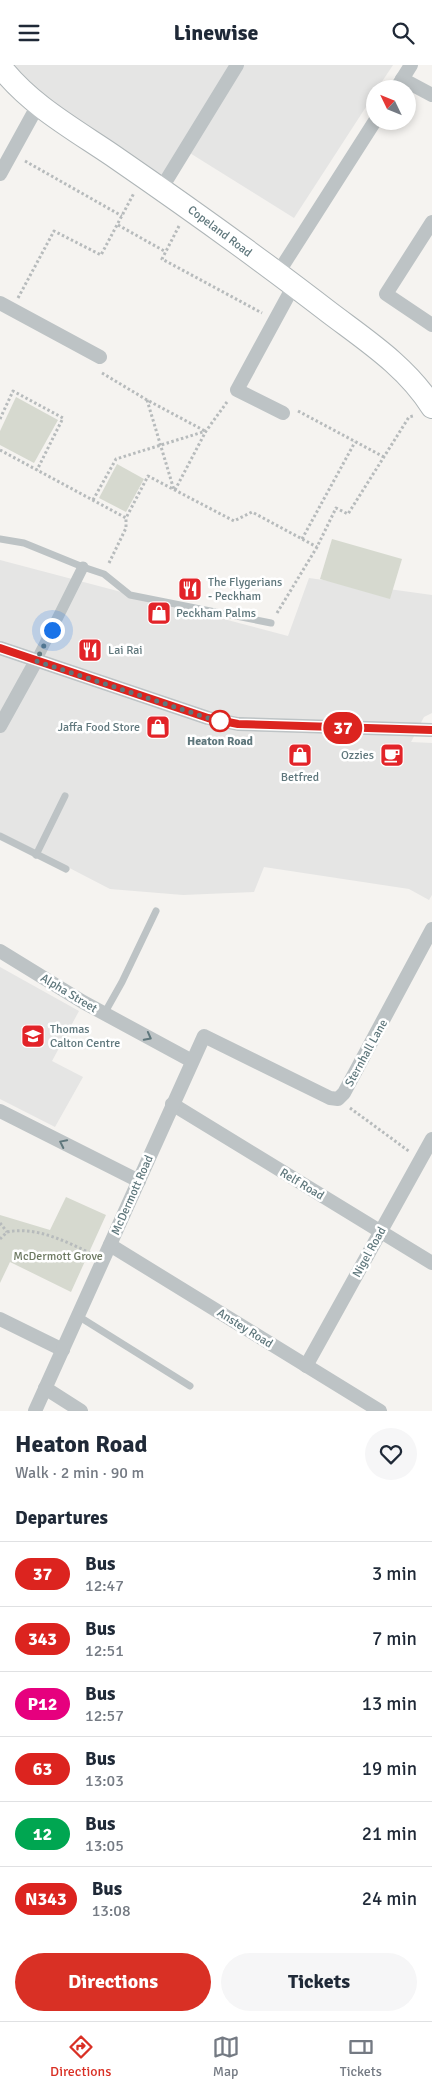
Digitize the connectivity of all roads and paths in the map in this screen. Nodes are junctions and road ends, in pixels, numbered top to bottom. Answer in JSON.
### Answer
{"nodes":[{"id":1,"x":236,"y":65,"type":"edge"},
{"id":2,"x":411,"y":65,"type":"edge"},
{"id":3,"x":0,"y":66,"type":"edge"},
{"id":4,"x":402,"y":80,"type":"edge"},
{"id":5,"x":416,"y":90,"type":"edge"},
{"id":6,"x":432,"y":95,"type":"edge"},
{"id":7,"x":38,"y":105,"type":"junction"},
{"id":8,"x":370,"y":130,"type":"edge"},
{"id":9,"x":12,"y":153,"type":"junction"},
{"id":10,"x":0,"y":174,"type":"edge"},
{"id":11,"x":142,"y":177,"type":"junction"},
{"id":12,"x":161,"y":189,"type":"junction"},
{"id":13,"x":122,"y":216,"type":"junction"},
{"id":14,"x":183,"y":219,"type":"dead end"},
{"id":15,"x":432,"y":222,"type":"edge"},
{"id":16,"x":118,"y":225,"type":"dead end"},
{"id":17,"x":166,"y":252,"type":"junction"},
{"id":18,"x":286,"y":279,"type":"junction"},
{"id":19,"x":6,"y":306,"type":"edge"},
{"id":20,"x":275,"y":319,"type":"junction"},
{"id":21,"x":432,"y":325,"type":"edge"},
{"id":22,"x":100,"y":357,"type":"joint"},
{"id":23,"x":237,"y":390,"type":"junction"},
{"id":24,"x":147,"y":400,"type":"junction"},
{"id":25,"x":424,"y":411,"type":"edge"},
{"id":26,"x":283,"y":413,"type":"joint"},
{"id":27,"x":0,"y":419,"type":"edge"},
{"id":28,"x":206,"y":431,"type":"junction"},
{"id":29,"x":355,"y":442,"type":"junction"},
{"id":30,"x":162,"y":445,"type":"junction"},
{"id":31,"x":0,"y":450,"type":"edge"},
{"id":32,"x":384,"y":457,"type":"junction"},
{"id":33,"x":37,"y":470,"type":"junction"},
{"id":34,"x":174,"y":490,"type":"junction"},
{"id":35,"x":93,"y":500,"type":"junction"},
{"id":36,"x":126,"y":518,"type":"junction"},
{"id":37,"x":0,"y":539,"type":"edge"},
{"id":38,"x":302,"y":539,"type":"junction"},
{"id":39,"x":317,"y":547,"type":"junction"},
{"id":40,"x":83,"y":567,"type":"junction"},
{"id":41,"x":104,"y":574,"type":"junction"},
{"id":42,"x":271,"y":623,"type":"joint"},
{"id":43,"x":0,"y":648,"type":"edge"},
{"id":44,"x":36,"y":661,"type":"junction"},
{"id":45,"x":0,"y":726,"type":"edge"},
{"id":46,"x":432,"y":731,"type":"edge"},
{"id":47,"x":65,"y":797,"type":"dead end"},
{"id":48,"x":0,"y":836,"type":"edge"},
{"id":49,"x":36,"y":855,"type":"junction"},
{"id":50,"x":66,"y":869,"type":"dead end"},
{"id":51,"x":156,"y":911,"type":"dead end"},
{"id":52,"x":432,"y":929,"type":"edge"},
{"id":53,"x":0,"y":951,"type":"edge"},
{"id":54,"x":104,"y":1013,"type":"junction"},
{"id":55,"x":192,"y":1061,"type":"junction"},
{"id":56,"x":338,"y":1099,"type":"junction"},
{"id":57,"x":172,"y":1104,"type":"junction"},
{"id":58,"x":0,"y":1111,"type":"edge"},
{"id":59,"x":432,"y":1139,"type":"edge"},
{"id":60,"x":420,"y":1160,"type":"junction"},
{"id":61,"x":139,"y":1181,"type":"junction"},
{"id":62,"x":0,"y":1223,"type":"edge"},
{"id":63,"x":380,"y":1231,"type":"junction"},
{"id":64,"x":7,"y":1233,"type":"junction"},
{"id":65,"x":0,"y":1239,"type":"edge"},
{"id":66,"x":110,"y":1245,"type":"junction"},
{"id":67,"x":103,"y":1260,"type":"junction"},
{"id":68,"x":432,"y":1263,"type":"edge"},
{"id":69,"x":78,"y":1316,"type":"junction"},
{"id":70,"x":0,"y":1319,"type":"edge"},
{"id":71,"x":63,"y":1350,"type":"junction"},
{"id":72,"x":306,"y":1366,"type":"junction"},
{"id":73,"x":190,"y":1386,"type":"dead end"},
{"id":74,"x":45,"y":1388,"type":"junction"},
{"id":75,"x":35,"y":1411,"type":"edge"},
{"id":76,"x":81,"y":1411,"type":"edge"},
{"id":77,"x":380,"y":1411,"type":"edge"}],
"edges":[{"from":1,"to":12,"type":"street"},
{"from":2,"to":4,"type":"street"},
{"from":3,"to":7,"type":"main road","name":"Copeland Road"},
{"from":5,"to":6,"type":"street"},
{"from":7,"to":9,"type":"street"},
{"from":7,"to":11,"type":"main road","name":"Copeland Road"},
{"from":8,"to":18,"type":"street"},
{"from":9,"to":10,"type":"street"},
{"from":9,"to":13,"type":"path"},
{"from":11,"to":12,"type":"main road","name":"Copeland Road"},
{"from":11,"to":13,"type":"path"},
{"from":12,"to":18,"type":"main road","name":"Copeland Road"},
{"from":13,"to":19,"type":"path"},
{"from":14,"to":17,"type":"path"},
{"from":15,"to":21,"type":"street"},
{"from":16,"to":17,"type":"path"},
{"from":17,"to":20,"type":"path"},
{"from":18,"to":20,"type":"street"},
{"from":18,"to":25,"type":"main road","name":"Copeland Road"},
{"from":19,"to":22,"type":"street"},
{"from":20,"to":23,"type":"street"},
{"from":22,"to":24,"type":"path"},
{"from":23,"to":26,"type":"street"},
{"from":23,"to":28,"type":"path"},
{"from":24,"to":28,"type":"path"},
{"from":24,"to":30,"type":"path"},
{"from":25,"to":32,"type":"path"},
{"from":26,"to":29,"type":"path"},
{"from":27,"to":33,"type":"path"},
{"from":28,"to":30,"type":"path"},
{"from":28,"to":34,"type":"path"},
{"from":29,"to":32,"type":"path"},
{"from":29,"to":38,"type":"path"},
{"from":30,"to":34,"type":"path"},
{"from":30,"to":35,"type":"path"},
{"from":31,"to":33,"type":"path"},
{"from":32,"to":39,"type":"path"},
{"from":33,"to":35,"type":"path"},
{"from":34,"to":36,"type":"path"},
{"from":34,"to":38,"type":"path"},
{"from":35,"to":36,"type":"path"},
{"from":36,"to":41,"type":"path"},
{"from":37,"to":40,"type":"lane"},
{"from":38,"to":39,"type":"path"},
{"from":39,"to":42,"type":"path"},
{"from":40,"to":41,"type":"lane"},
{"from":40,"to":44,"type":"street"},
{"from":41,"to":42,"type":"lane"},
{"from":43,"to":44,"type":"street"},
{"from":44,"to":45,"type":"street"},
{"from":44,"to":46,"type":"street"},
{"from":47,"to":49,"type":"lane"},
{"from":48,"to":49,"type":"lane"},
{"from":49,"to":50,"type":"lane"},
{"from":51,"to":54,"type":"lane"},
{"from":52,"to":56,"type":"street","name":"Sternhall Lane"},
{"from":53,"to":54,"type":"street","name":"Alpha Street"},
{"from":54,"to":55,"type":"street","name":"Alpha Street","one_way":true},
{"from":55,"to":56,"type":"street","name":"Sternhall Lane"},
{"from":55,"to":57,"type":"street","name":"McDermott Road"},
{"from":56,"to":60,"type":"path"},
{"from":57,"to":61,"type":"street","name":"McDermott Road"},
{"from":57,"to":63,"type":"street","name":"Relf Road"},
{"from":61,"to":58,"type":"street","one_way":true},
{"from":59,"to":60,"type":"street","name":"Nigel Road"},
{"from":60,"to":63,"type":"street","name":"Nigel Road"},
{"from":61,"to":66,"type":"street","name":"McDermott Road"},
{"from":62,"to":64,"type":"path"},
{"from":63,"to":68,"type":"street","name":"Relf Road"},
{"from":63,"to":72,"type":"street","name":"Nigel Road"},
{"from":64,"to":65,"type":"path"},
{"from":64,"to":67,"type":"path"},
{"from":66,"to":67,"type":"street","name":"McDermott Road"},
{"from":66,"to":72,"type":"street","name":"Anstey Road"},
{"from":67,"to":69,"type":"street","name":"McDermott Road"},
{"from":69,"to":71,"type":"street","name":"McDermott Road"},
{"from":69,"to":73,"type":"lane"},
{"from":70,"to":71,"type":"street"},
{"from":71,"to":74,"type":"street","name":"McDermott Road"},
{"from":72,"to":77,"type":"street","name":"Anstey Road"},
{"from":74,"to":75,"type":"street","name":"McDermott Road"},
{"from":74,"to":76,"type":"street"}]}
